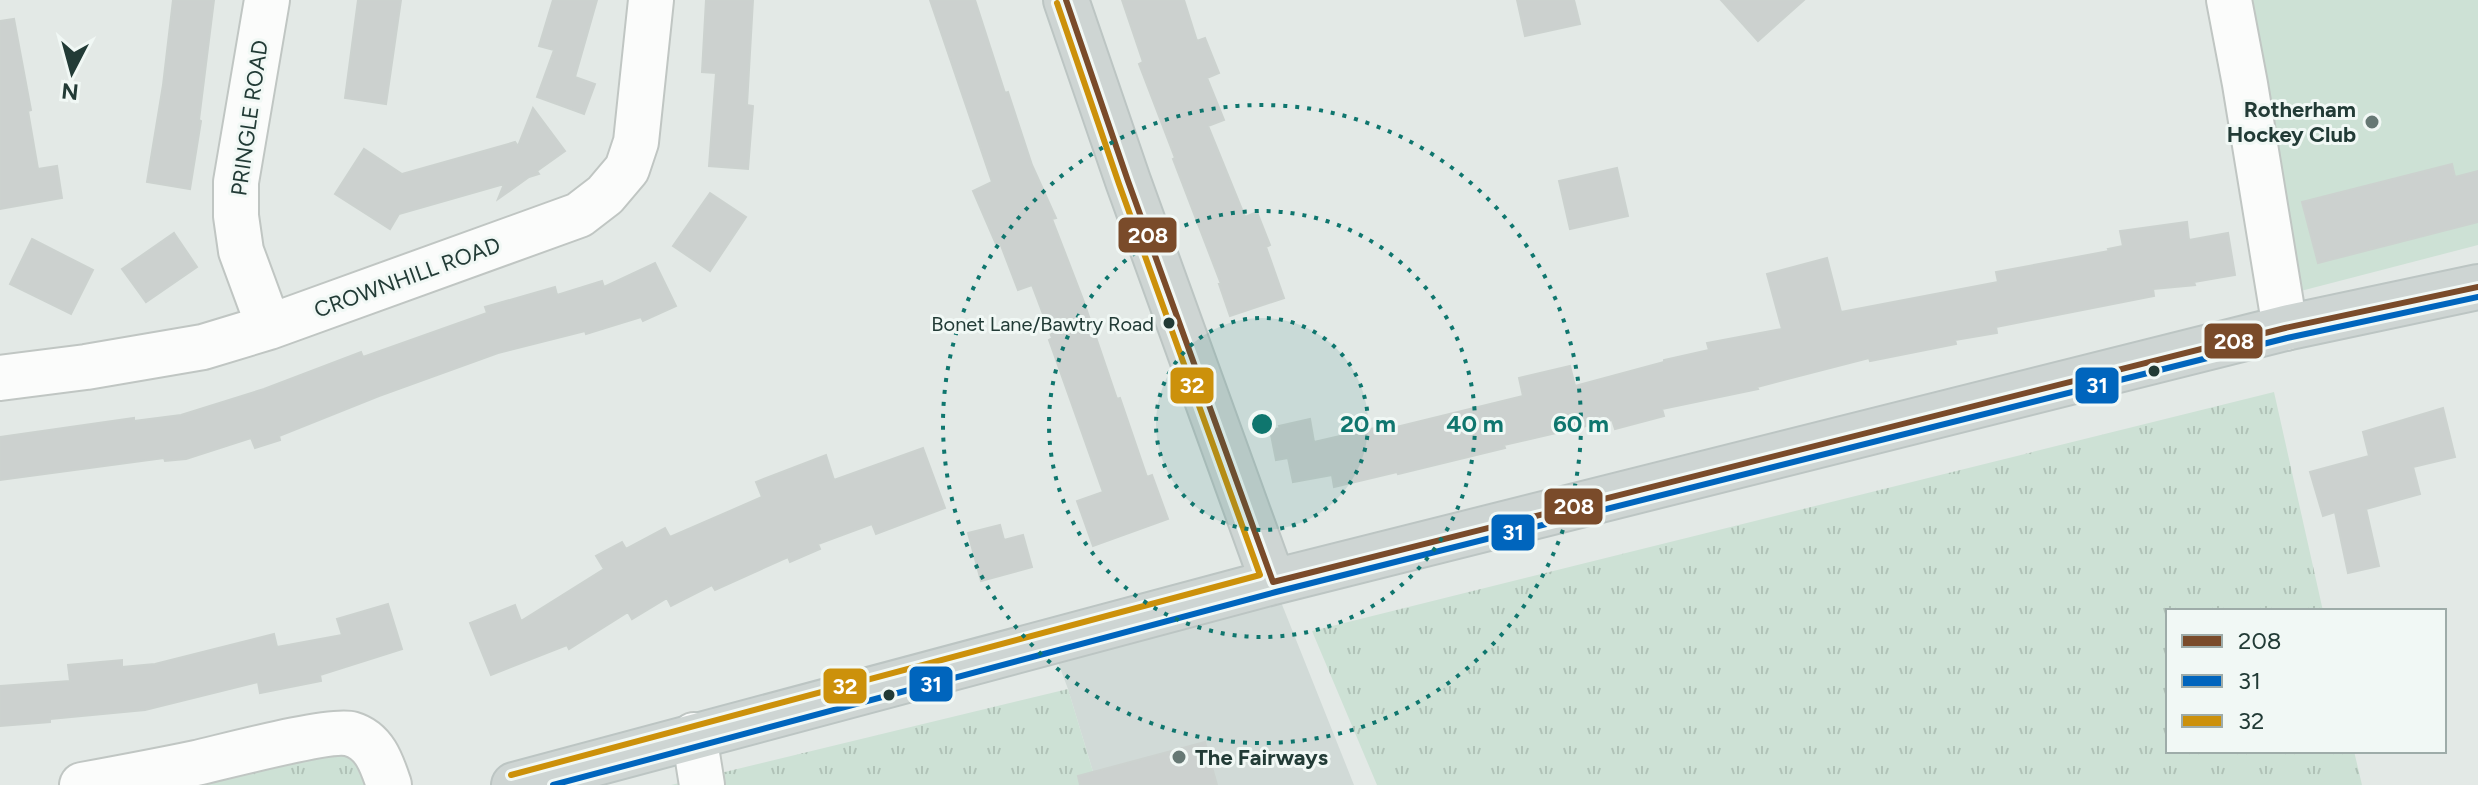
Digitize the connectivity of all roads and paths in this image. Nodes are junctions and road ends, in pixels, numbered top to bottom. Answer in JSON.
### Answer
{"nodes":[{"id":1,"x":267,"y":0,"type":"edge"},
{"id":2,"x":651,"y":0,"type":"edge"},
{"id":3,"x":1066,"y":0,"type":"edge"},
{"id":4,"x":2229,"y":0,"type":"edge"},
{"id":5,"x":2478,"y":287,"type":"edge"},
{"id":6,"x":269,"y":327,"type":"junction"},
{"id":7,"x":2285,"y":328,"type":"junction"},
{"id":8,"x":0,"y":378,"type":"edge"},
{"id":9,"x":1273,"y":582,"type":"junction"},
{"id":10,"x":694,"y":735,"type":"junction"},
{"id":11,"x":82,"y":785,"type":"edge"},
{"id":12,"x":389,"y":785,"type":"edge"},
{"id":13,"x":514,"y":785,"type":"edge"},
{"id":14,"x":702,"y":785,"type":"edge"}],
"edges":[{"from":1,"to":6,"type":"street","name":"PRINGLE ROAD"},
{"from":2,"to":6,"type":"street","name":"CROWNHILL ROAD"},
{"from":3,"to":9,"type":"main road"},
{"from":4,"to":7,"type":"street"},
{"from":5,"to":7,"type":"main road"},
{"from":6,"to":8,"type":"street","name":"CROWNHILL ROAD"},
{"from":7,"to":9,"type":"main road"},
{"from":9,"to":10,"type":"main road"},
{"from":10,"to":13,"type":"main road"},
{"from":10,"to":14,"type":"street"},
{"from":11,"to":12,"type":"street"}]}
